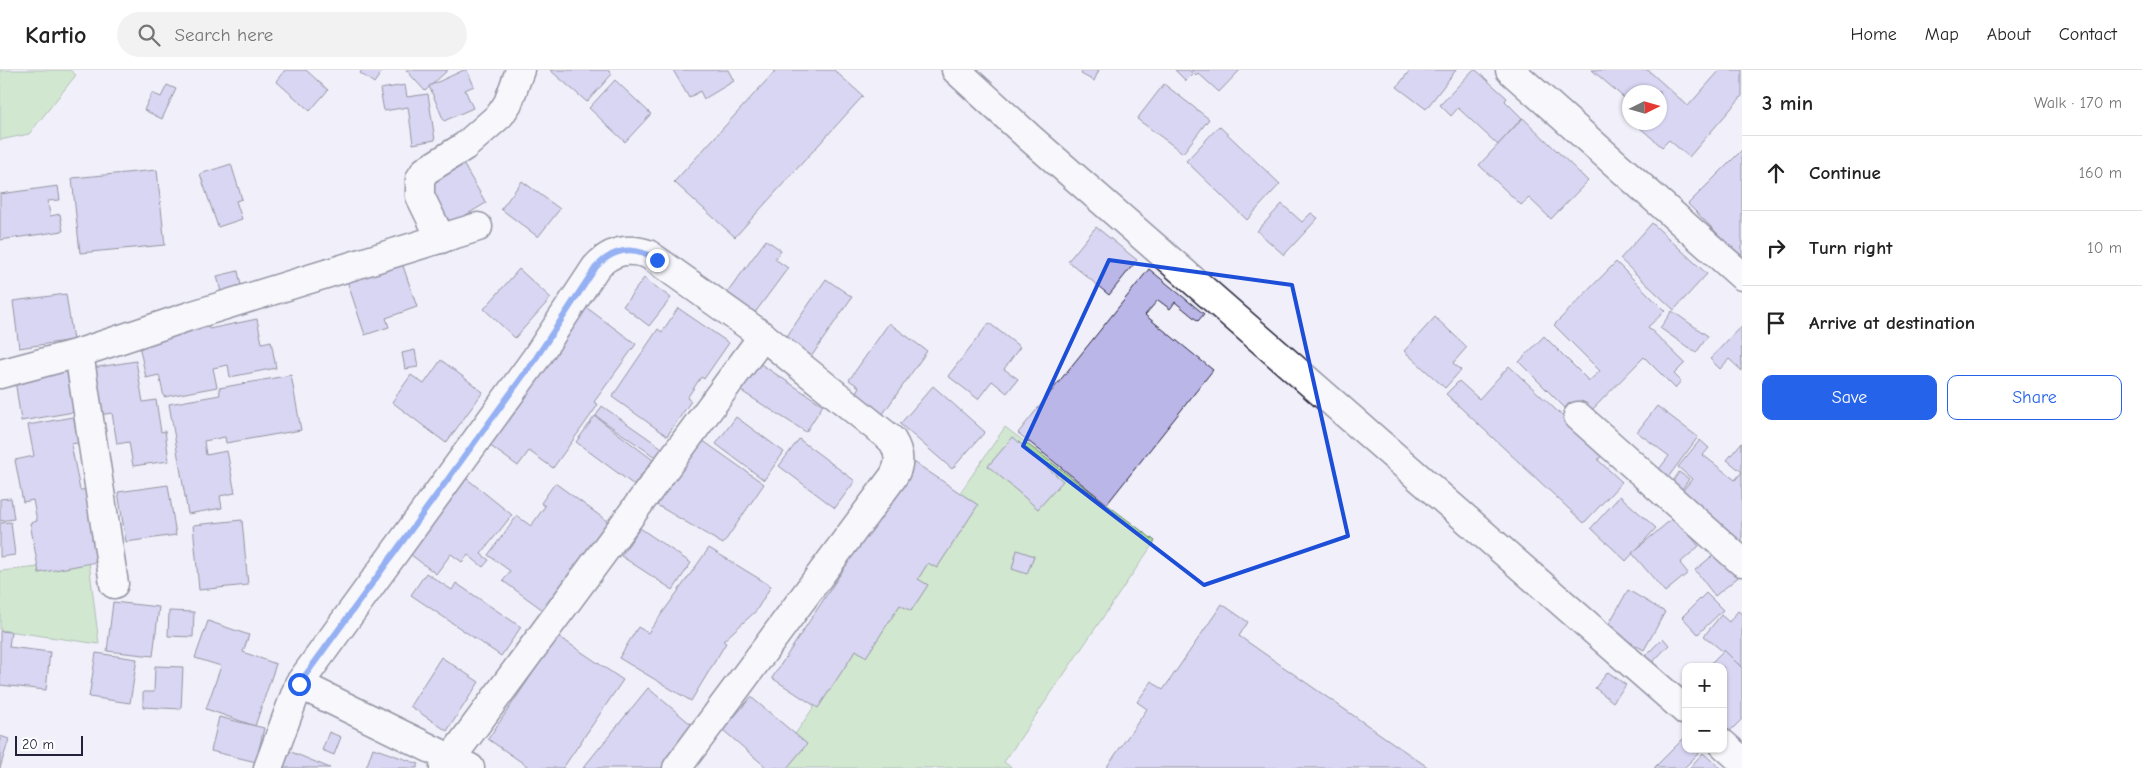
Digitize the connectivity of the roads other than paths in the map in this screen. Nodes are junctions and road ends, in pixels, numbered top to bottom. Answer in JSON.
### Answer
{"nodes":[{"id":1,"x":520,"y":70,"type":"edge"},
{"id":2,"x":956,"y":70,"type":"edge"},
{"id":3,"x":1510,"y":70,"type":"edge"},
{"id":4,"x":478,"y":227,"type":"dead end"},
{"id":5,"x":441,"y":239,"type":"junction"},
{"id":6,"x":1742,"y":276,"type":"edge"},
{"id":7,"x":763,"y":336,"type":"junction"},
{"id":8,"x":79,"y":354,"type":"junction"},
{"id":9,"x":0,"y":374,"type":"edge"},
{"id":10,"x":1578,"y":416,"type":"dead end"},
{"id":11,"x":1742,"y":562,"type":"edge"},
{"id":12,"x":114,"y":584,"type":"dead end"},
{"id":13,"x":299,"y":684,"type":"junction"},
{"id":14,"x":1683,"y":708,"type":"edge"},
{"id":15,"x":1727,"y":748,"type":"edge"},
{"id":16,"x":1742,"y":761,"type":"edge"},
{"id":17,"x":455,"y":765,"type":"edge"},
{"id":18,"x":268,"y":768,"type":"edge"},
{"id":19,"x":677,"y":768,"type":"edge"}],
"edges":[{"from":1,"to":5,"type":"street"},
{"from":2,"to":14,"type":"street"},
{"from":3,"to":6,"type":"street"},
{"from":4,"to":5,"type":"street"},
{"from":5,"to":8,"type":"street"},
{"from":7,"to":13,"type":"street"},
{"from":7,"to":17,"type":"street"},
{"from":7,"to":19,"type":"street"},
{"from":8,"to":9,"type":"street"},
{"from":8,"to":12,"type":"street"},
{"from":10,"to":11,"type":"street"},
{"from":13,"to":17,"type":"street"},
{"from":13,"to":18,"type":"street"},
{"from":15,"to":16,"type":"street"}]}
